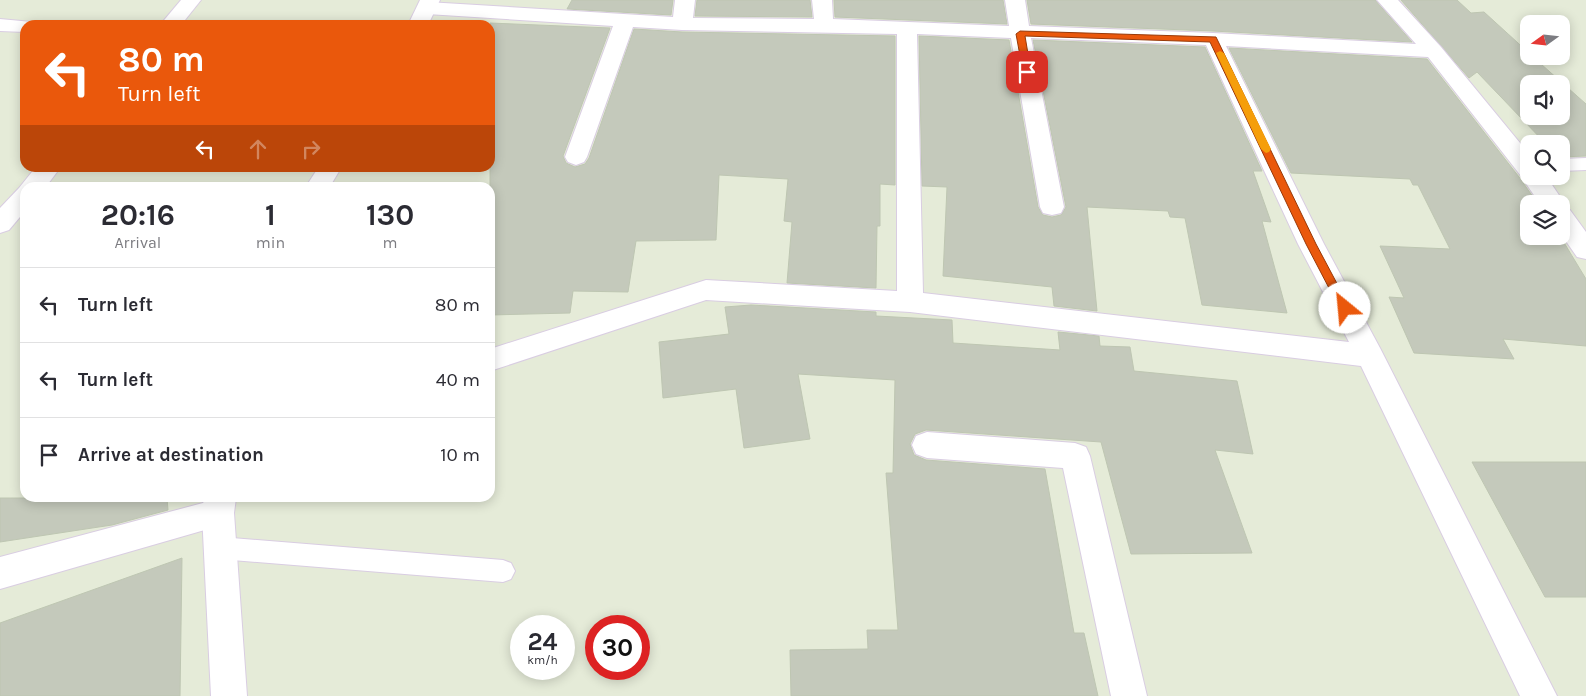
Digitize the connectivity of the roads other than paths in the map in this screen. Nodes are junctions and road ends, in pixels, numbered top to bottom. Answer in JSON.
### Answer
{"nodes":[{"id":1,"x":191,"y":0,"type":"edge"},
{"id":2,"x":686,"y":0,"type":"edge"},
{"id":3,"x":822,"y":0,"type":"edge"},
{"id":4,"x":1016,"y":0,"type":"edge"},
{"id":5,"x":1387,"y":0,"type":"edge"},
{"id":6,"x":544,"y":8,"type":"edge"},
{"id":7,"x":425,"y":11,"type":"edge"},
{"id":8,"x":174,"y":20,"type":"edge"},
{"id":9,"x":625,"y":21,"type":"junction"},
{"id":10,"x":682,"y":24,"type":"junction"},
{"id":11,"x":0,"y":25,"type":"edge"},
{"id":12,"x":824,"y":25,"type":"junction"},
{"id":13,"x":20,"y":26,"type":"edge"},
{"id":14,"x":907,"y":29,"type":"junction"},
{"id":15,"x":1020,"y":34,"type":"junction"},
{"id":16,"x":1213,"y":39,"type":"junction"},
{"id":17,"x":1434,"y":52,"type":"junction"},
{"id":18,"x":576,"y":157,"type":"dead end"},
{"id":19,"x":1520,"y":158,"type":"edge"},
{"id":20,"x":1586,"y":164,"type":"edge"},
{"id":21,"x":1570,"y":165,"type":"edge"},
{"id":22,"x":45,"y":172,"type":"edge"},
{"id":23,"x":36,"y":182,"type":"edge"},
{"id":24,"x":20,"y":201,"type":"edge"},
{"id":25,"x":1052,"y":207,"type":"dead end"},
{"id":26,"x":0,"y":224,"type":"edge"},
{"id":27,"x":910,"y":302,"type":"junction"},
{"id":28,"x":1370,"y":356,"type":"junction"},
{"id":29,"x":495,"y":358,"type":"edge"},
{"id":30,"x":927,"y":444,"type":"dead end"},
{"id":31,"x":219,"y":505,"type":"edge"},
{"id":32,"x":220,"y":548,"type":"junction"},
{"id":33,"x":503,"y":571,"type":"dead end"},
{"id":34,"x":0,"y":573,"type":"edge"},
{"id":35,"x":228,"y":696,"type":"edge"},
{"id":36,"x":1129,"y":696,"type":"edge"},
{"id":37,"x":1539,"y":696,"type":"edge"}],
"edges":[{"from":1,"to":8,"type":"street"},
{"from":2,"to":10,"type":"street"},
{"from":3,"to":12,"type":"street"},
{"from":4,"to":15,"type":"street"},
{"from":5,"to":17,"type":"street"},
{"from":6,"to":7,"type":"street"},
{"from":6,"to":9,"type":"street"},
{"from":9,"to":10,"type":"street"},
{"from":9,"to":18,"type":"street"},
{"from":10,"to":12,"type":"street"},
{"from":11,"to":13,"type":"street"},
{"from":12,"to":14,"type":"street"},
{"from":14,"to":15,"type":"street"},
{"from":14,"to":27,"type":"street"},
{"from":15,"to":16,"type":"street"},
{"from":15,"to":25,"type":"street"},
{"from":16,"to":17,"type":"street"},
{"from":16,"to":28,"type":"street"},
{"from":17,"to":19,"type":"street"},
{"from":20,"to":21,"type":"lane"},
{"from":22,"to":23,"type":"street"},
{"from":24,"to":26,"type":"street"},
{"from":27,"to":28,"type":"street"},
{"from":27,"to":29,"type":"street"},
{"from":28,"to":37,"type":"street"},
{"from":30,"to":36,"type":"street"},
{"from":31,"to":32,"type":"street"},
{"from":31,"to":34,"type":"street"},
{"from":32,"to":33,"type":"lane"},
{"from":32,"to":35,"type":"street"}]}
